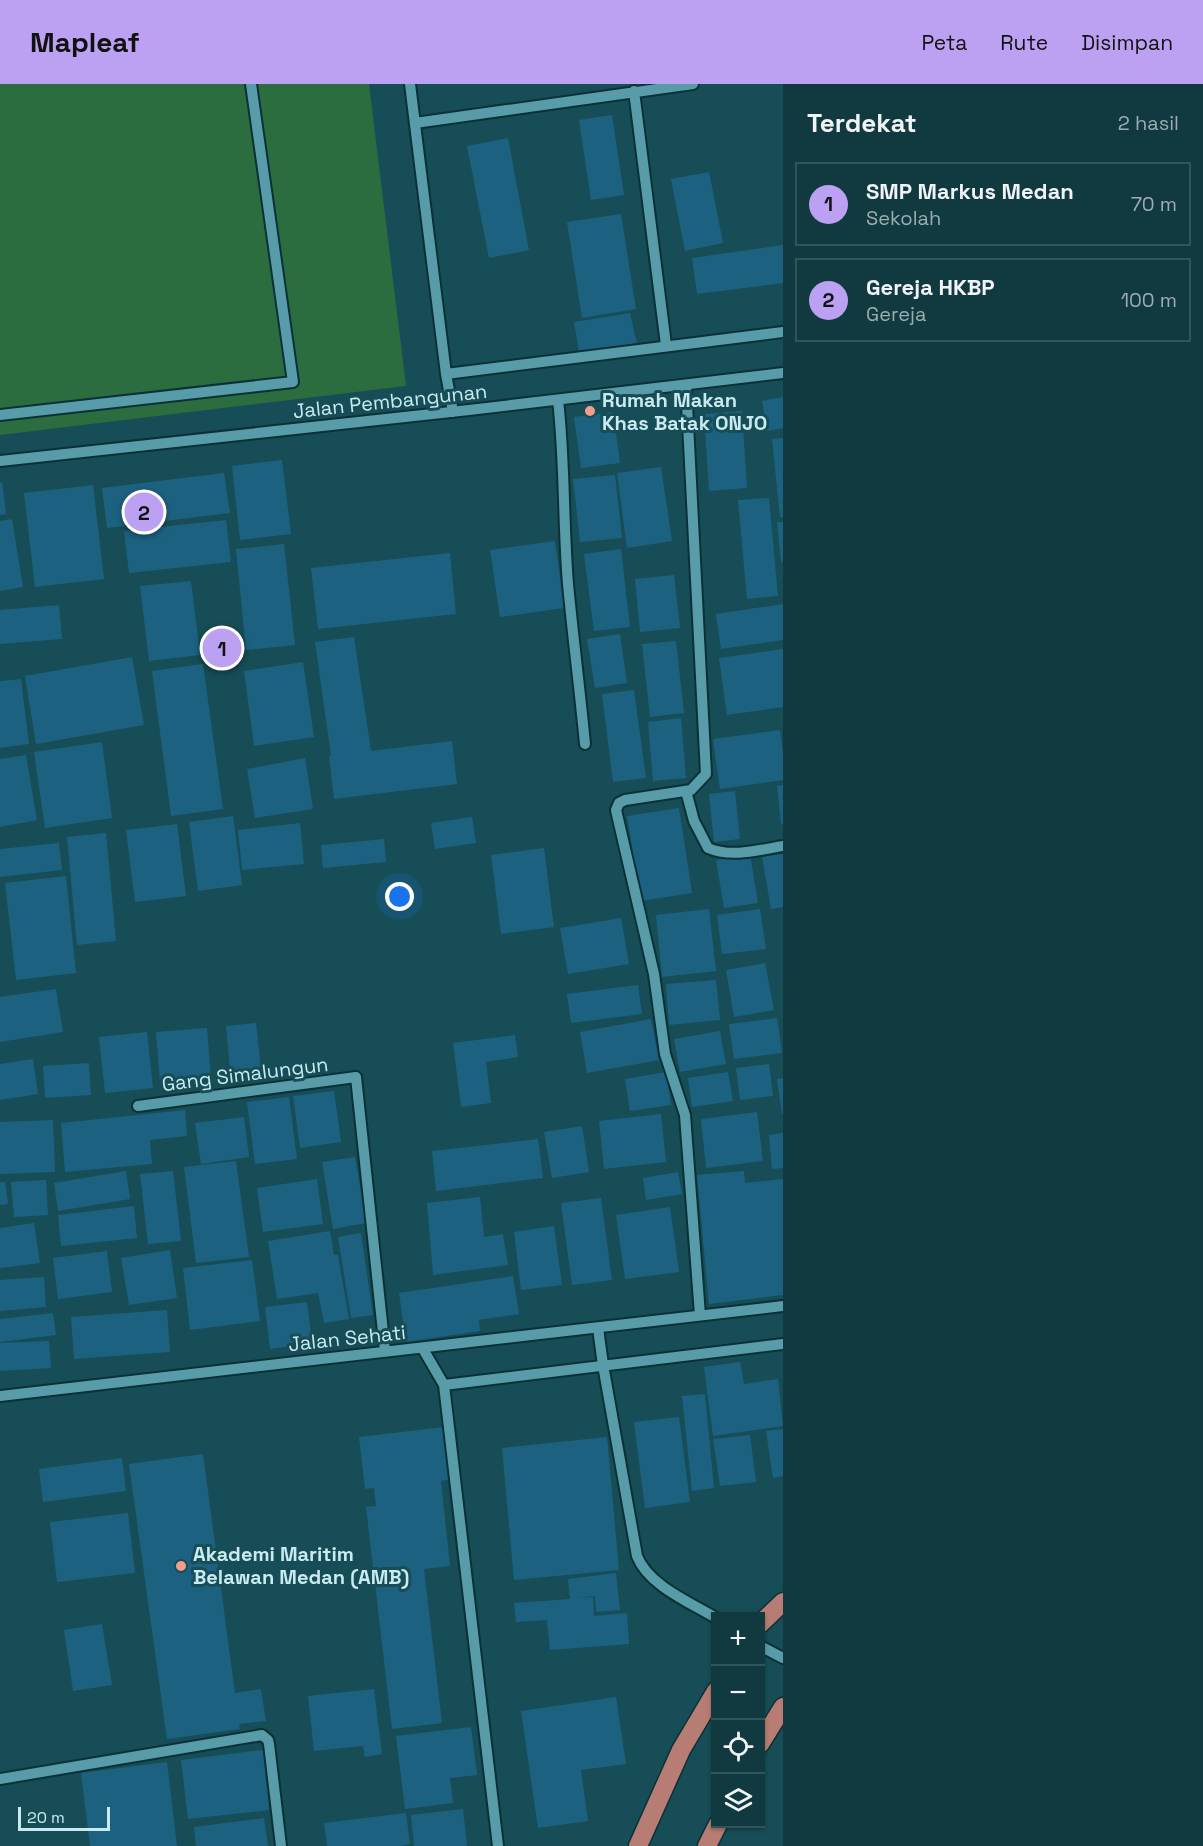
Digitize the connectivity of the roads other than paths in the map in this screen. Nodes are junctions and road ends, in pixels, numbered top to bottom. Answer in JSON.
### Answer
{"nodes":[{"id":1,"x":251,"y":84,"type":"edge"},
{"id":2,"x":410,"y":84,"type":"edge"},
{"id":3,"x":693,"y":84,"type":"edge"},
{"id":4,"x":634,"y":91,"type":"junction"},
{"id":5,"x":415,"y":123,"type":"junction"},
{"id":6,"x":783,"y":332,"type":"edge"},
{"id":7,"x":666,"y":345,"type":"junction"},
{"id":8,"x":783,"y":373,"type":"edge"},
{"id":9,"x":446,"y":374,"type":"junction"},
{"id":10,"x":686,"y":385,"type":"junction"},
{"id":11,"x":558,"y":400,"type":"junction"},
{"id":12,"x":453,"y":412,"type":"junction"},
{"id":13,"x":0,"y":415,"type":"edge"},
{"id":14,"x":0,"y":461,"type":"edge"},
{"id":15,"x":585,"y":744,"type":"dead end"},
{"id":16,"x":686,"y":791,"type":"junction"},
{"id":17,"x":783,"y":846,"type":"edge"},
{"id":18,"x":138,"y":1106,"type":"dead end"},
{"id":19,"x":783,"y":1306,"type":"edge"},
{"id":20,"x":700,"y":1315,"type":"junction"},
{"id":21,"x":598,"y":1328,"type":"junction"},
{"id":22,"x":783,"y":1344,"type":"edge"},
{"id":23,"x":423,"y":1348,"type":"junction"},
{"id":24,"x":385,"y":1351,"type":"junction"},
{"id":25,"x":603,"y":1365,"type":"junction"},
{"id":26,"x":444,"y":1385,"type":"junction"},
{"id":27,"x":0,"y":1396,"type":"edge"},
{"id":28,"x":783,"y":1602,"type":"edge"},
{"id":29,"x":711,"y":1615,"type":"edge"},
{"id":30,"x":765,"y":1619,"type":"edge"},
{"id":31,"x":765,"y":1649,"type":"edge"},
{"id":32,"x":783,"y":1658,"type":"edge"},
{"id":33,"x":711,"y":1699,"type":"edge"},
{"id":34,"x":783,"y":1707,"type":"edge"},
{"id":35,"x":765,"y":1736,"type":"edge"},
{"id":36,"x":0,"y":1779,"type":"edge"},
{"id":37,"x":715,"y":1828,"type":"edge"},
{"id":38,"x":281,"y":1846,"type":"edge"},
{"id":39,"x":498,"y":1846,"type":"edge"},
{"id":40,"x":638,"y":1846,"type":"edge"},
{"id":41,"x":706,"y":1846,"type":"edge"}],
"edges":[{"from":1,"to":13,"type":"street"},
{"from":2,"to":5,"type":"street"},
{"from":3,"to":4,"type":"street"},
{"from":4,"to":5,"type":"street"},
{"from":4,"to":7,"type":"street"},
{"from":5,"to":9,"type":"street"},
{"from":6,"to":7,"type":"street"},
{"from":7,"to":9,"type":"street"},
{"from":8,"to":10,"type":"street","name":"Jalan Pembangunan"},
{"from":9,"to":12,"type":"street"},
{"from":10,"to":11,"type":"street","name":"Jalan Pembangunan"},
{"from":10,"to":16,"type":"street"},
{"from":11,"to":12,"type":"street","name":"Jalan Pembangunan"},
{"from":11,"to":15,"type":"street"},
{"from":12,"to":14,"type":"street","name":"Jalan Pembangunan"},
{"from":16,"to":17,"type":"street"},
{"from":16,"to":20,"type":"street"},
{"from":18,"to":24,"type":"street","name":"Gang Simalungun"},
{"from":19,"to":20,"type":"street"},
{"from":20,"to":21,"type":"street"},
{"from":21,"to":23,"type":"street"},
{"from":21,"to":25,"type":"street"},
{"from":22,"to":25,"type":"street"},
{"from":23,"to":24,"type":"street","name":"Jalan Sehati"},
{"from":23,"to":26,"type":"street","name":"Jalan Sehati"},
{"from":24,"to":27,"type":"street","name":"Jalan Sehati"},
{"from":25,"to":26,"type":"street"},
{"from":25,"to":29,"type":"street"},
{"from":26,"to":39,"type":"street"},
{"from":28,"to":30,"type":"main road"},
{"from":31,"to":32,"type":"street"},
{"from":33,"to":40,"type":"main road"},
{"from":34,"to":35,"type":"main road"},
{"from":36,"to":38,"type":"street"},
{"from":37,"to":41,"type":"main road"}]}
